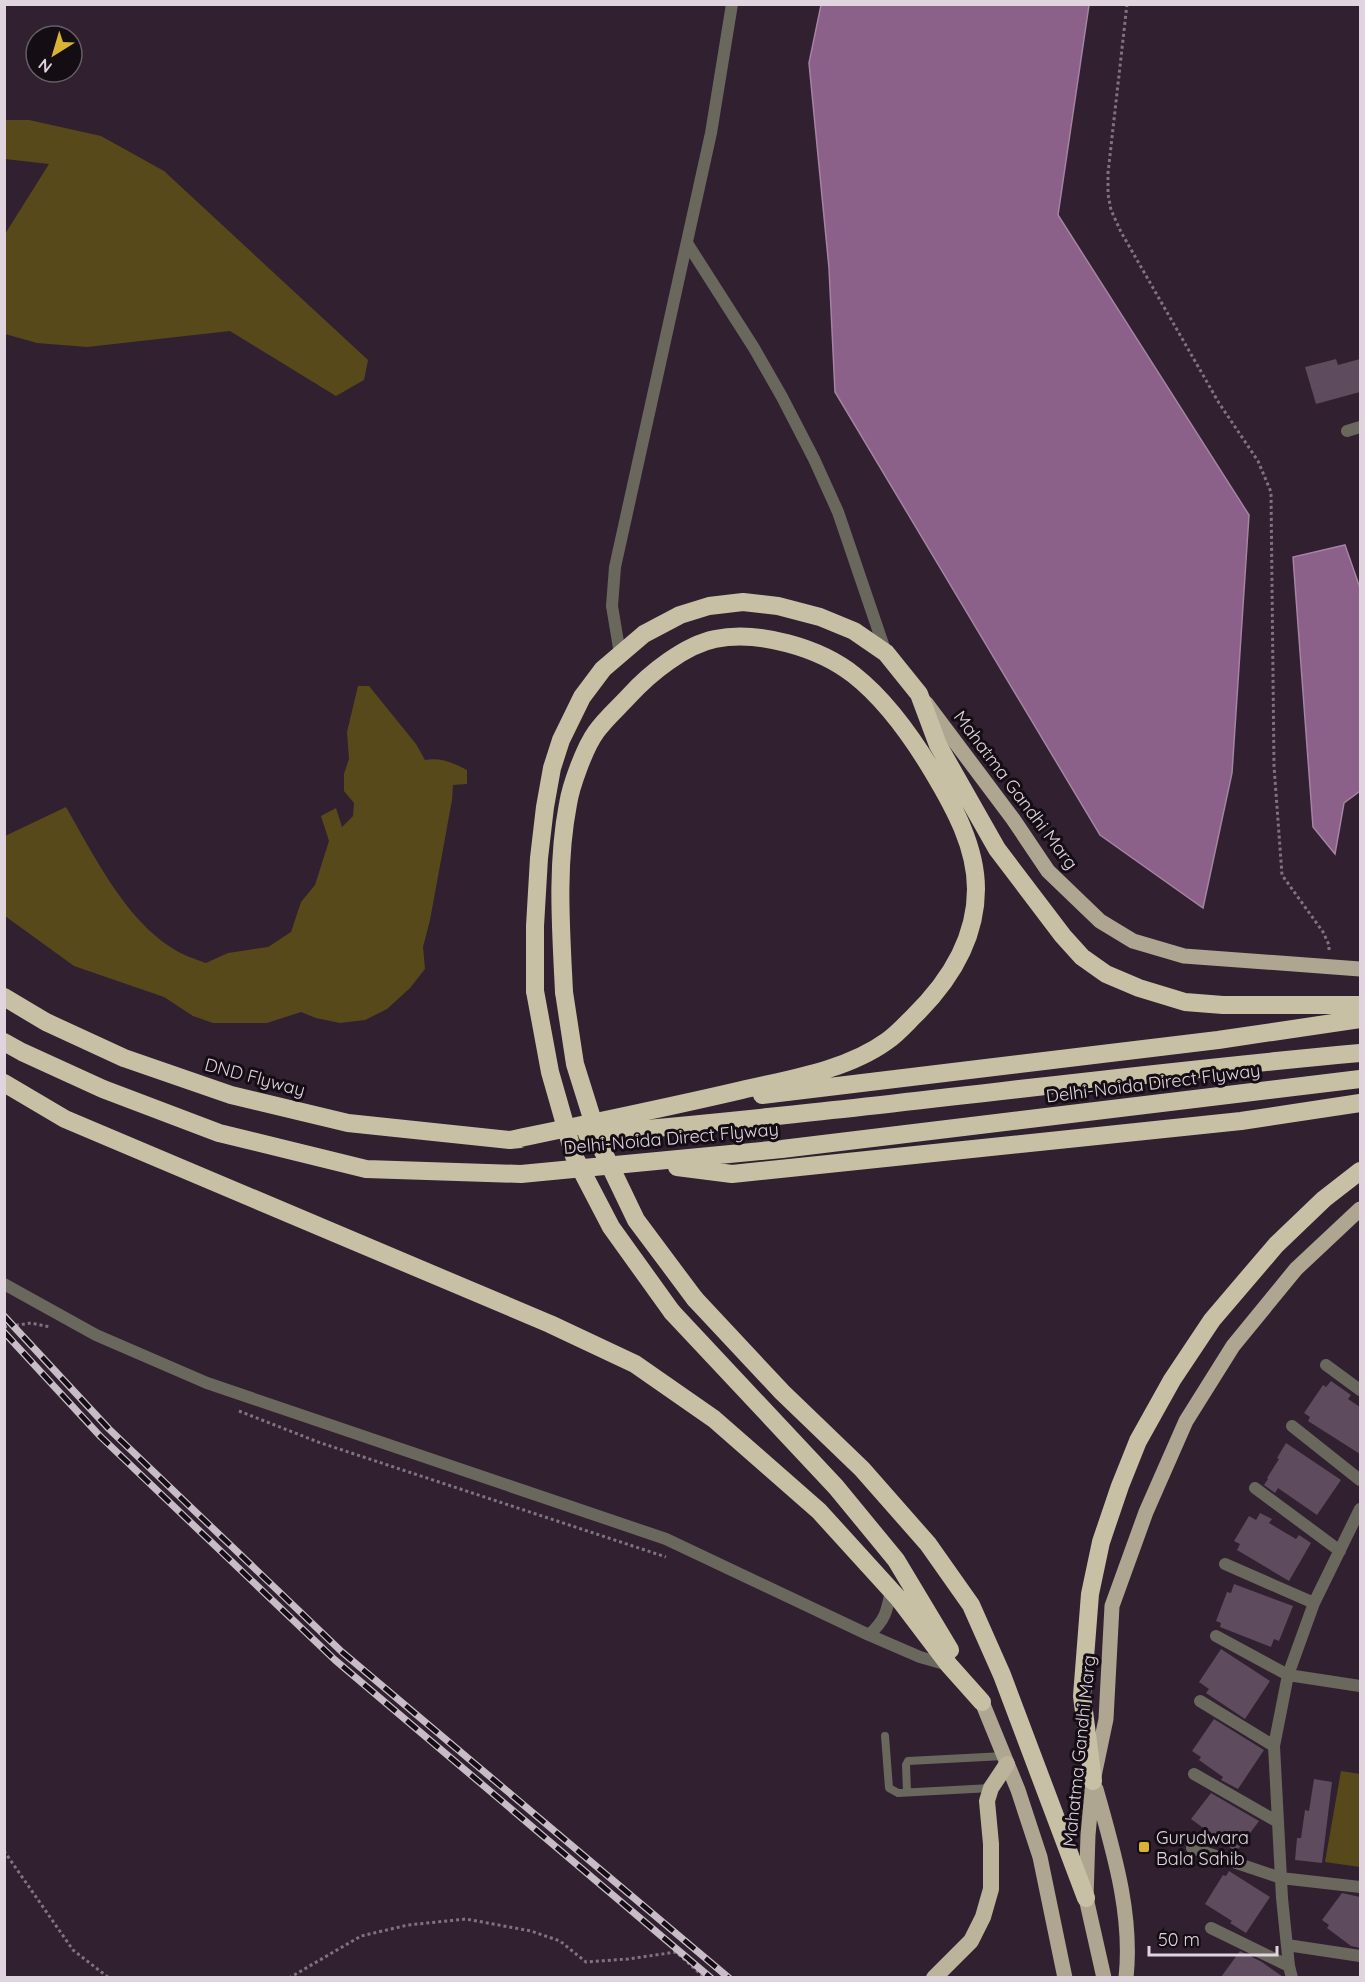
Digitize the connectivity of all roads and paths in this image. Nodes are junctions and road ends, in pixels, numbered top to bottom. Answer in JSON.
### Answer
{"nodes":[{"id":1,"x":732,"y":4,"type":"edge"},
{"id":2,"x":1127,"y":4,"type":"edge"},
{"id":3,"x":687,"y":243,"type":"junction"},
{"id":4,"x":1360,"y":427,"type":"edge"},
{"id":5,"x":1347,"y":431,"type":"dead end"},
{"id":6,"x":886,"y":653,"type":"junction"},
{"id":7,"x":620,"y":654,"type":"junction"},
{"id":8,"x":919,"y":694,"type":"junction"},
{"id":9,"x":1329,"y":967,"type":"junction"},
{"id":10,"x":1360,"y":969,"type":"edge"},
{"id":11,"x":4,"y":997,"type":"edge"},
{"id":12,"x":1360,"y":1005,"type":"edge"},
{"id":13,"x":1360,"y":1019,"type":"edge"},
{"id":14,"x":4,"y":1042,"type":"edge"},
{"id":15,"x":1360,"y":1053,"type":"edge"},
{"id":16,"x":1360,"y":1079,"type":"edge"},
{"id":17,"x":4,"y":1083,"type":"edge"},
{"id":18,"x":1360,"y":1104,"type":"edge"},
{"id":19,"x":671,"y":1106,"type":"junction"},
{"id":20,"x":510,"y":1140,"type":"junction"},
{"id":21,"x":640,"y":1162,"type":"junction"},
{"id":22,"x":1360,"y":1171,"type":"edge"},
{"id":23,"x":1360,"y":1209,"type":"edge"},
{"id":24,"x":4,"y":1284,"type":"edge"},
{"id":25,"x":1326,"y":1365,"type":"dead end"},
{"id":26,"x":1360,"y":1390,"type":"edge"},
{"id":27,"x":1292,"y":1426,"type":"dead end"},
{"id":28,"x":1360,"y":1480,"type":"edge"},
{"id":29,"x":1255,"y":1488,"type":"dead end"},
{"id":30,"x":1360,"y":1509,"type":"edge"},
{"id":31,"x":1340,"y":1551,"type":"junction"},
{"id":32,"x":1225,"y":1564,"type":"dead end"},
{"id":33,"x":891,"y":1590,"type":"junction"},
{"id":34,"x":1314,"y":1603,"type":"junction"},
{"id":35,"x":868,"y":1635,"type":"junction"},
{"id":36,"x":1216,"y":1636,"type":"dead end"},
{"id":37,"x":950,"y":1665,"type":"junction"},
{"id":38,"x":1288,"y":1675,"type":"junction"},
{"id":39,"x":1360,"y":1686,"type":"edge"},
{"id":40,"x":1200,"y":1701,"type":"dead end"},
{"id":41,"x":982,"y":1702,"type":"junction"},
{"id":42,"x":885,"y":1736,"type":"dead end"},
{"id":43,"x":1274,"y":1746,"type":"junction"},
{"id":44,"x":1005,"y":1760,"type":"junction"},
{"id":45,"x":1194,"y":1774,"type":"dead end"},
{"id":46,"x":1093,"y":1781,"type":"junction"},
{"id":47,"x":991,"y":1788,"type":"junction"},
{"id":48,"x":908,"y":1792,"type":"junction"},
{"id":49,"x":1278,"y":1821,"type":"junction"},
{"id":50,"x":1192,"y":1848,"type":"dead end"},
{"id":51,"x":4,"y":1851,"type":"edge"},
{"id":52,"x":1281,"y":1878,"type":"junction"},
{"id":53,"x":1360,"y":1887,"type":"edge"},
{"id":54,"x":1086,"y":1898,"type":"junction"},
{"id":55,"x":1211,"y":1928,"type":"dead end"},
{"id":56,"x":1287,"y":1945,"type":"junction"},
{"id":57,"x":1360,"y":1956,"type":"edge"},
{"id":58,"x":1290,"y":1972,"type":"edge"},
{"id":59,"x":109,"y":1977,"type":"edge"},
{"id":60,"x":289,"y":1977,"type":"edge"},
{"id":61,"x":705,"y":1977,"type":"edge"},
{"id":62,"x":934,"y":1977,"type":"edge"},
{"id":63,"x":1065,"y":1977,"type":"edge"},
{"id":64,"x":1104,"y":1977,"type":"edge"},
{"id":65,"x":1126,"y":1977,"type":"edge"}],
"edges":[{"from":1,"to":3,"type":"street"},
{"from":2,"to":9,"type":"path"},
{"from":3,"to":6,"type":"street"},
{"from":3,"to":7,"type":"street"},
{"from":4,"to":5,"type":"street"},
{"from":6,"to":7,"type":"highway"},
{"from":6,"to":8,"type":"highway"},
{"from":7,"to":41,"type":"highway","bridge":true},
{"from":8,"to":9,"type":"main road","name":"Mahatma Gandhi Marg"},
{"from":8,"to":12,"type":"highway"},
{"from":9,"to":10,"type":"main road","name":"Mahatma Gandhi Marg"},
{"from":11,"to":20,"type":"highway","name":"DND Flyway"},
{"from":13,"to":19,"type":"highway"},
{"from":14,"to":21,"type":"highway","name":"Delhi-Noida Direct Flyway"},
{"from":15,"to":20,"type":"highway","name":"Delhi-Noida Direct Flyway"},
{"from":16,"to":21,"type":"highway","name":"Delhi-Noida Direct Flyway"},
{"from":17,"to":33,"type":"highway"},
{"from":18,"to":21,"type":"highway"},
{"from":19,"to":20,"type":"highway"},
{"from":19,"to":54,"type":"highway","bridge":true},
{"from":22,"to":46,"type":"highway"},
{"from":23,"to":46,"type":"main road","name":"Mahatma Gandhi Marg"},
{"from":24,"to":35,"type":"street"},
{"from":25,"to":26,"type":"street"},
{"from":27,"to":28,"type":"street"},
{"from":29,"to":31,"type":"street"},
{"from":30,"to":31,"type":"street"},
{"from":31,"to":34,"type":"street"},
{"from":32,"to":34,"type":"street"},
{"from":33,"to":35,"type":"street"},
{"from":33,"to":37,"type":"highway"},
{"from":34,"to":38,"type":"street"},
{"from":35,"to":37,"type":"street"},
{"from":36,"to":38,"type":"street"},
{"from":37,"to":41,"type":"highway"},
{"from":38,"to":39,"type":"street"},
{"from":38,"to":43,"type":"street"},
{"from":40,"to":43,"type":"street"},
{"from":41,"to":44,"type":"main road","name":"Mahatma Gandhi Marg"},
{"from":42,"to":48,"type":"lane"},
{"from":43,"to":49,"type":"street"},
{"from":44,"to":47,"type":"highway"},
{"from":44,"to":48,"type":"lane"},
{"from":44,"to":63,"type":"main road","name":"Mahatma Gandhi Marg"},
{"from":45,"to":49,"type":"street"},
{"from":46,"to":54,"type":"main road","name":"Mahatma Gandhi Marg"},
{"from":46,"to":65,"type":"main road"},
{"from":47,"to":48,"type":"lane"},
{"from":47,"to":62,"type":"highway"},
{"from":49,"to":52,"type":"street"},
{"from":50,"to":52,"type":"street"},
{"from":51,"to":59,"type":"path"},
{"from":52,"to":53,"type":"street"},
{"from":52,"to":56,"type":"street"},
{"from":54,"to":64,"type":"main road","name":"Mahatma Gandhi Marg"},
{"from":55,"to":58,"type":"street"},
{"from":56,"to":57,"type":"street"},
{"from":56,"to":58,"type":"street"},
{"from":60,"to":61,"type":"path"}]}
